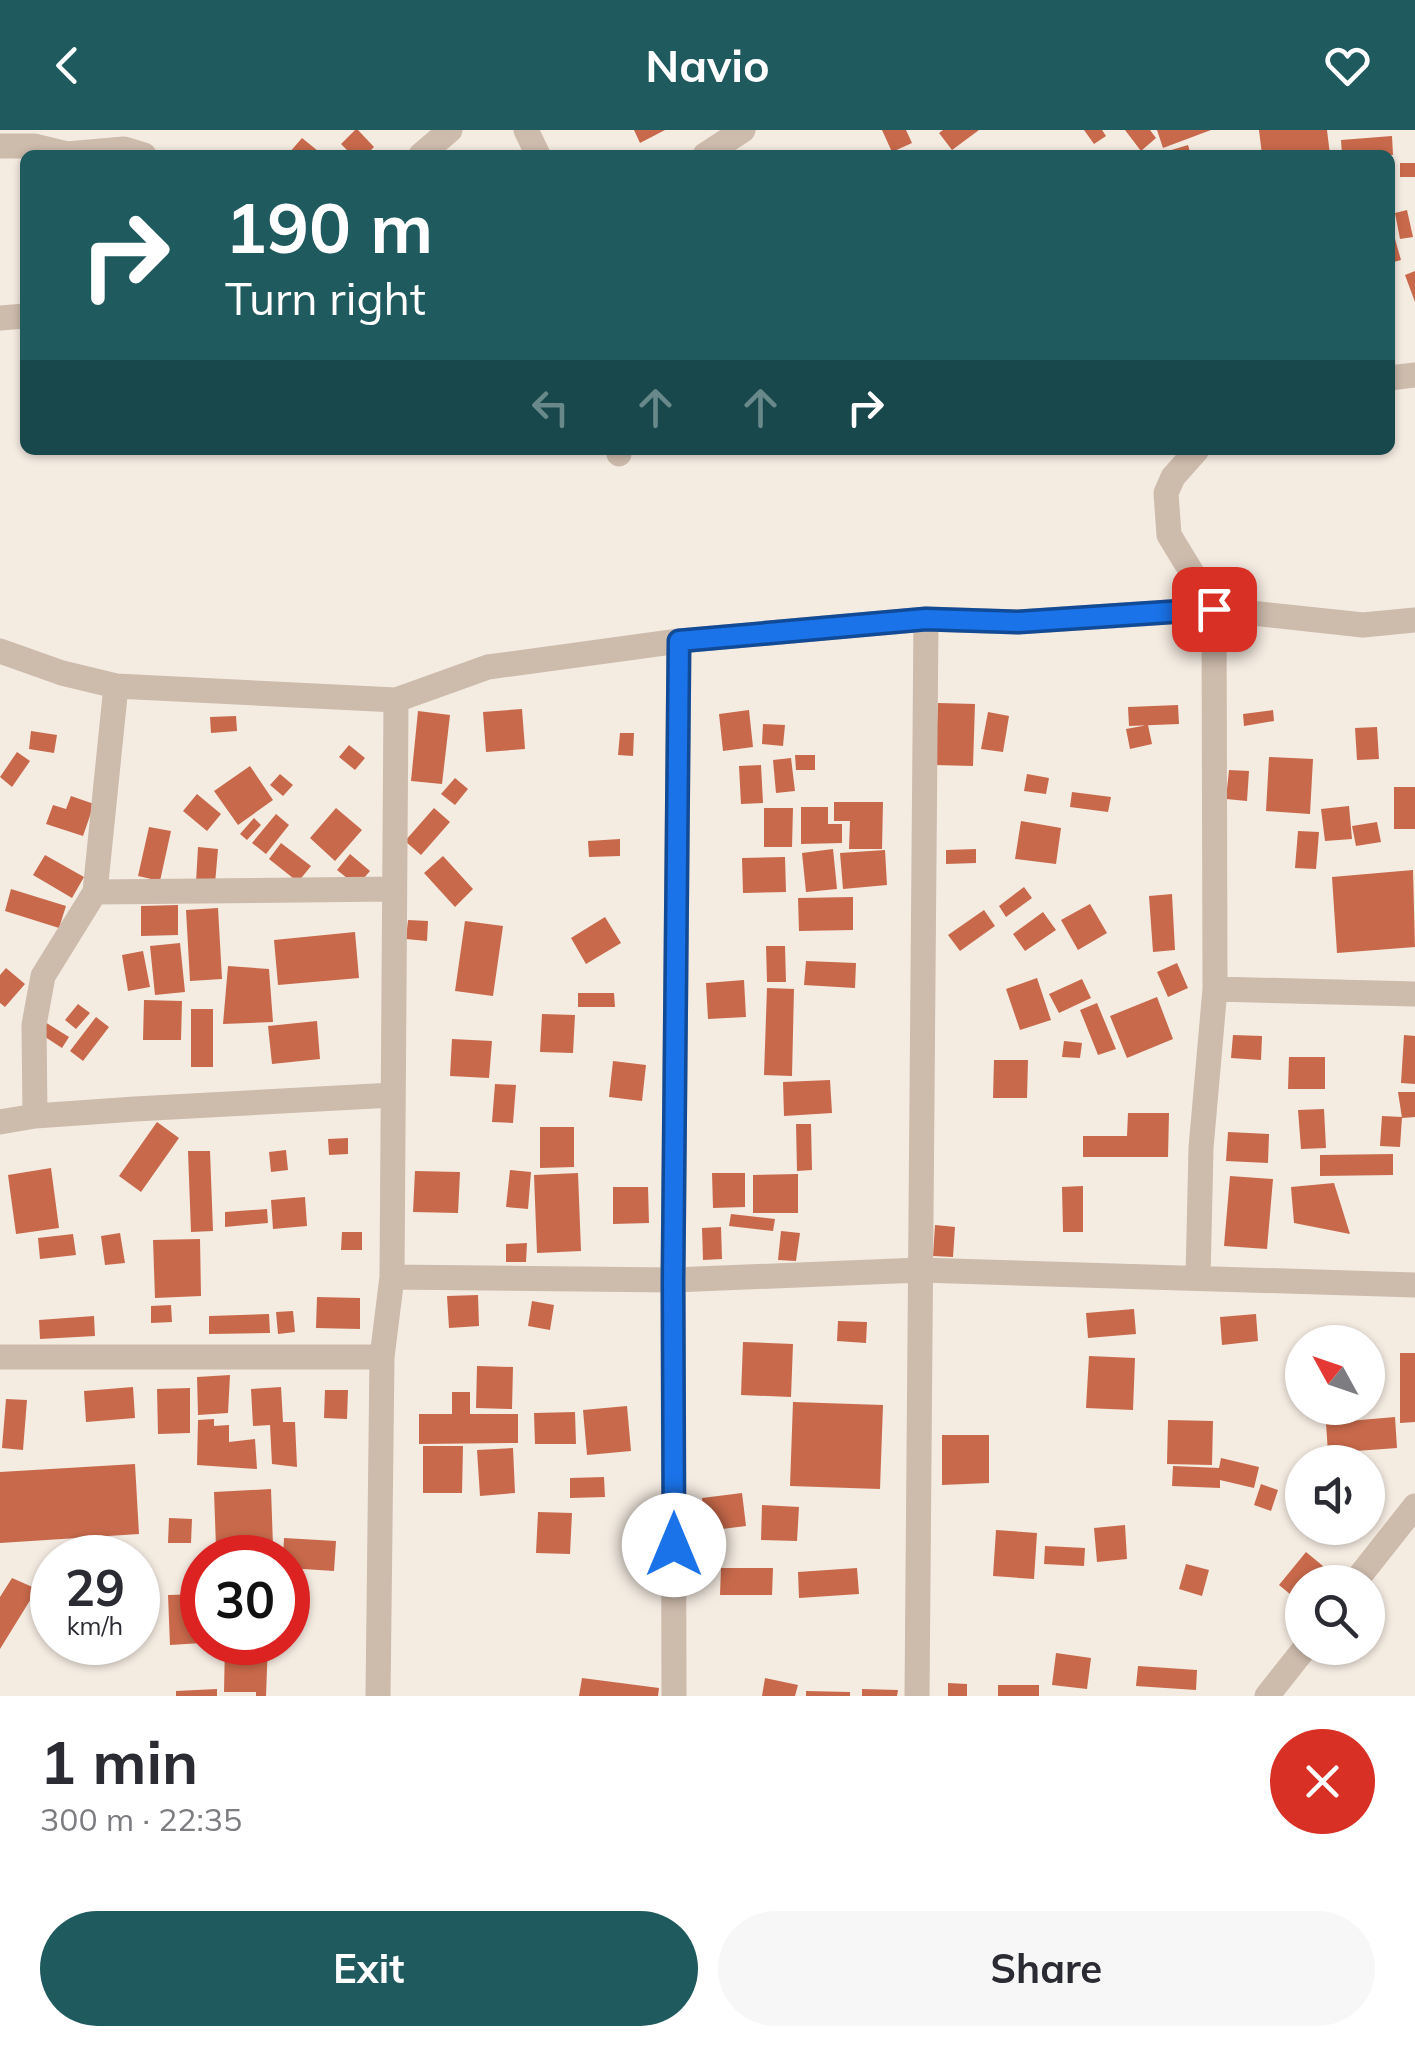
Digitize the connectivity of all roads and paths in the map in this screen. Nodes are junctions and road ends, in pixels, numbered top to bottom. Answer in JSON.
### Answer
{"nodes":[{"id":1,"x":450,"y":130,"type":"edge"},
{"id":2,"x":743,"y":130,"type":"edge"},
{"id":3,"x":0,"y":146,"type":"edge"},
{"id":4,"x":50,"y":150,"type":"edge"},
{"id":5,"x":427,"y":150,"type":"edge"},
{"id":6,"x":713,"y":150,"type":"edge"},
{"id":7,"x":1192,"y":455,"type":"edge"},
{"id":8,"x":1214,"y":609,"type":"junction"},
{"id":9,"x":926,"y":619,"type":"junction"},
{"id":10,"x":1415,"y":620,"type":"edge"},
{"id":11,"x":679,"y":641,"type":"junction"},
{"id":12,"x":0,"y":651,"type":"edge"},
{"id":13,"x":116,"y":686,"type":"junction"},
{"id":14,"x":396,"y":700,"type":"junction"},
{"id":15,"x":394,"y":889,"type":"junction"},
{"id":16,"x":95,"y":892,"type":"junction"},
{"id":17,"x":1215,"y":989,"type":"junction"},
{"id":18,"x":1415,"y":994,"type":"edge"},
{"id":19,"x":392,"y":1095,"type":"junction"},
{"id":20,"x":35,"y":1116,"type":"junction"},
{"id":21,"x":0,"y":1122,"type":"edge"},
{"id":22,"x":920,"y":1270,"type":"junction"},
{"id":23,"x":392,"y":1277,"type":"junction"},
{"id":24,"x":1198,"y":1278,"type":"junction"},
{"id":25,"x":673,"y":1280,"type":"junction"},
{"id":26,"x":1415,"y":1284,"type":"edge"},
{"id":27,"x":0,"y":1357,"type":"edge"},
{"id":28,"x":382,"y":1357,"type":"junction"},
{"id":29,"x":1415,"y":1506,"type":"edge"},
{"id":30,"x":1368,"y":1565,"type":"edge"},
{"id":31,"x":1292,"y":1665,"type":"edge"},
{"id":32,"x":378,"y":1696,"type":"edge"},
{"id":33,"x":674,"y":1696,"type":"edge"},
{"id":34,"x":917,"y":1696,"type":"edge"},
{"id":35,"x":1267,"y":1696,"type":"edge"}],
"edges":[{"from":1,"to":5,"type":"street"},
{"from":2,"to":6,"type":"street"},
{"from":3,"to":4,"type":"street"},
{"from":7,"to":8,"type":"street"},
{"from":8,"to":9,"type":"street"},
{"from":8,"to":10,"type":"street"},
{"from":8,"to":17,"type":"street"},
{"from":9,"to":11,"type":"street"},
{"from":9,"to":22,"type":"street"},
{"from":11,"to":14,"type":"street"},
{"from":11,"to":25,"type":"street"},
{"from":12,"to":13,"type":"street"},
{"from":13,"to":14,"type":"street"},
{"from":13,"to":16,"type":"street"},
{"from":14,"to":15,"type":"street"},
{"from":15,"to":16,"type":"street"},
{"from":15,"to":19,"type":"street"},
{"from":16,"to":20,"type":"street"},
{"from":17,"to":18,"type":"street"},
{"from":17,"to":24,"type":"street"},
{"from":19,"to":20,"type":"street"},
{"from":19,"to":23,"type":"street"},
{"from":20,"to":21,"type":"street"},
{"from":22,"to":24,"type":"street"},
{"from":22,"to":25,"type":"street"},
{"from":22,"to":34,"type":"street"},
{"from":23,"to":25,"type":"street"},
{"from":23,"to":28,"type":"street"},
{"from":24,"to":26,"type":"street"},
{"from":25,"to":33,"type":"street"},
{"from":27,"to":28,"type":"street"},
{"from":28,"to":32,"type":"street"},
{"from":29,"to":30,"type":"street"},
{"from":31,"to":35,"type":"street"}]}
